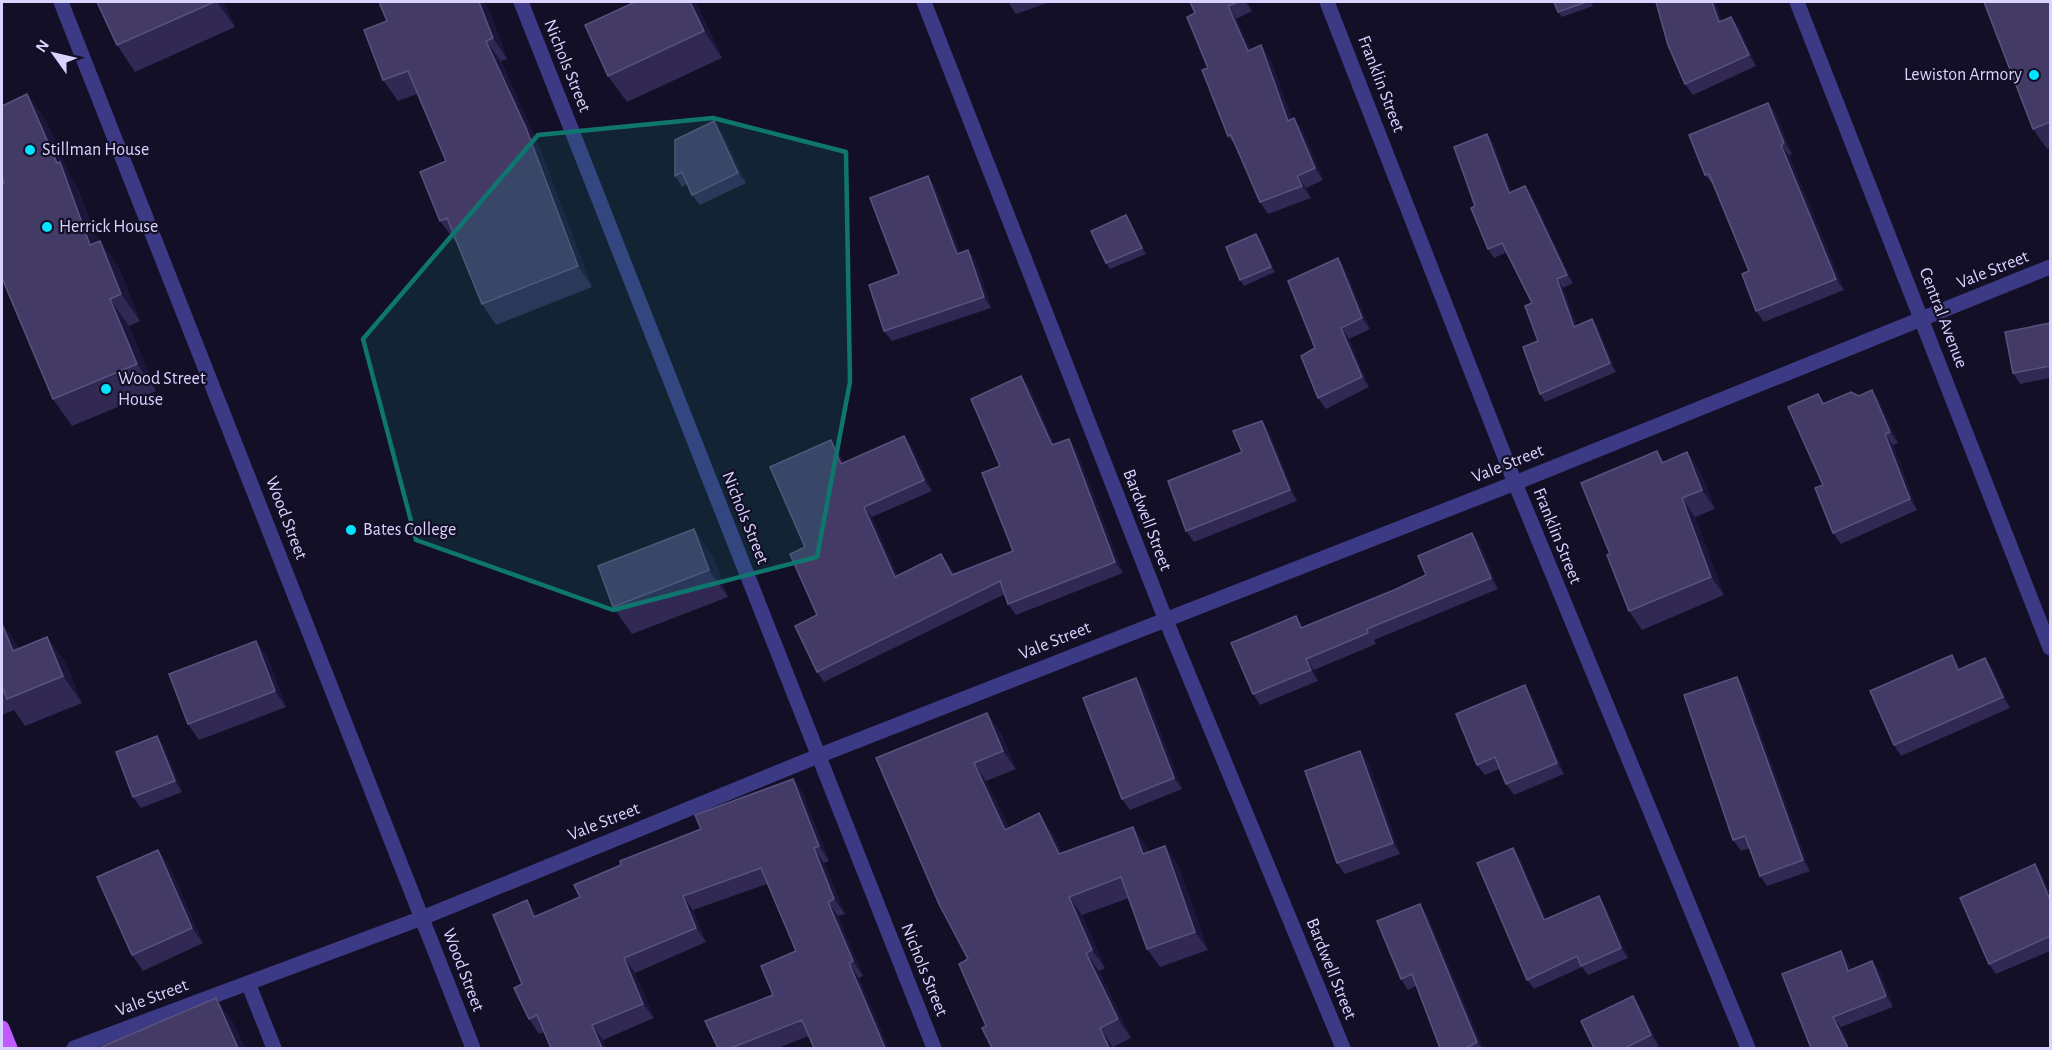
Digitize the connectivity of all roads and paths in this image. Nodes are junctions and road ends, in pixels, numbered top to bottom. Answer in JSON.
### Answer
{"nodes":[{"id":1,"x":61,"y":2,"type":"edge"},
{"id":2,"x":521,"y":2,"type":"edge"},
{"id":3,"x":924,"y":2,"type":"edge"},
{"id":4,"x":1328,"y":2,"type":"edge"},
{"id":5,"x":1797,"y":2,"type":"edge"},
{"id":6,"x":2050,"y":267,"type":"edge"},
{"id":7,"x":1922,"y":319,"type":"junction"},
{"id":8,"x":1515,"y":483,"type":"junction"},
{"id":9,"x":1165,"y":618,"type":"junction"},
{"id":10,"x":2050,"y":648,"type":"edge"},
{"id":11,"x":818,"y":756,"type":"junction"},
{"id":12,"x":422,"y":918,"type":"junction"},
{"id":13,"x":248,"y":983,"type":"junction"},
{"id":14,"x":2,"y":1028,"type":"edge"},
{"id":15,"x":10,"y":1048,"type":"edge"},
{"id":16,"x":74,"y":1048,"type":"edge"},
{"id":17,"x":274,"y":1048,"type":"edge"},
{"id":18,"x":473,"y":1048,"type":"edge"},
{"id":19,"x":934,"y":1048,"type":"edge"},
{"id":20,"x":1343,"y":1048,"type":"edge"},
{"id":21,"x":1748,"y":1048,"type":"edge"}],
"edges":[{"from":1,"to":12,"type":"street","name":"Wood Street"},
{"from":2,"to":11,"type":"street","name":"Nichols Street"},
{"from":3,"to":9,"type":"street","name":"Bardwell Street"},
{"from":4,"to":8,"type":"street","name":"Franklin Street"},
{"from":5,"to":7,"type":"street","name":"Central Avenue"},
{"from":6,"to":7,"type":"street","name":"Vale Street"},
{"from":7,"to":8,"type":"street","name":"Vale Street"},
{"from":7,"to":10,"type":"street","name":"Central Avenue"},
{"from":8,"to":9,"type":"street","name":"Vale Street"},
{"from":8,"to":21,"type":"street","name":"Franklin Street"},
{"from":9,"to":11,"type":"street","name":"Vale Street"},
{"from":9,"to":20,"type":"street","name":"Bardwell Street"},
{"from":11,"to":12,"type":"street","name":"Vale Street"},
{"from":11,"to":19,"type":"street","name":"Nichols Street"},
{"from":12,"to":13,"type":"street","name":"Vale Street"},
{"from":12,"to":18,"type":"street","name":"Wood Street"},
{"from":13,"to":16,"type":"street","name":"Vale Street"},
{"from":13,"to":17,"type":"street"},
{"from":14,"to":15,"type":"main road"}]}
